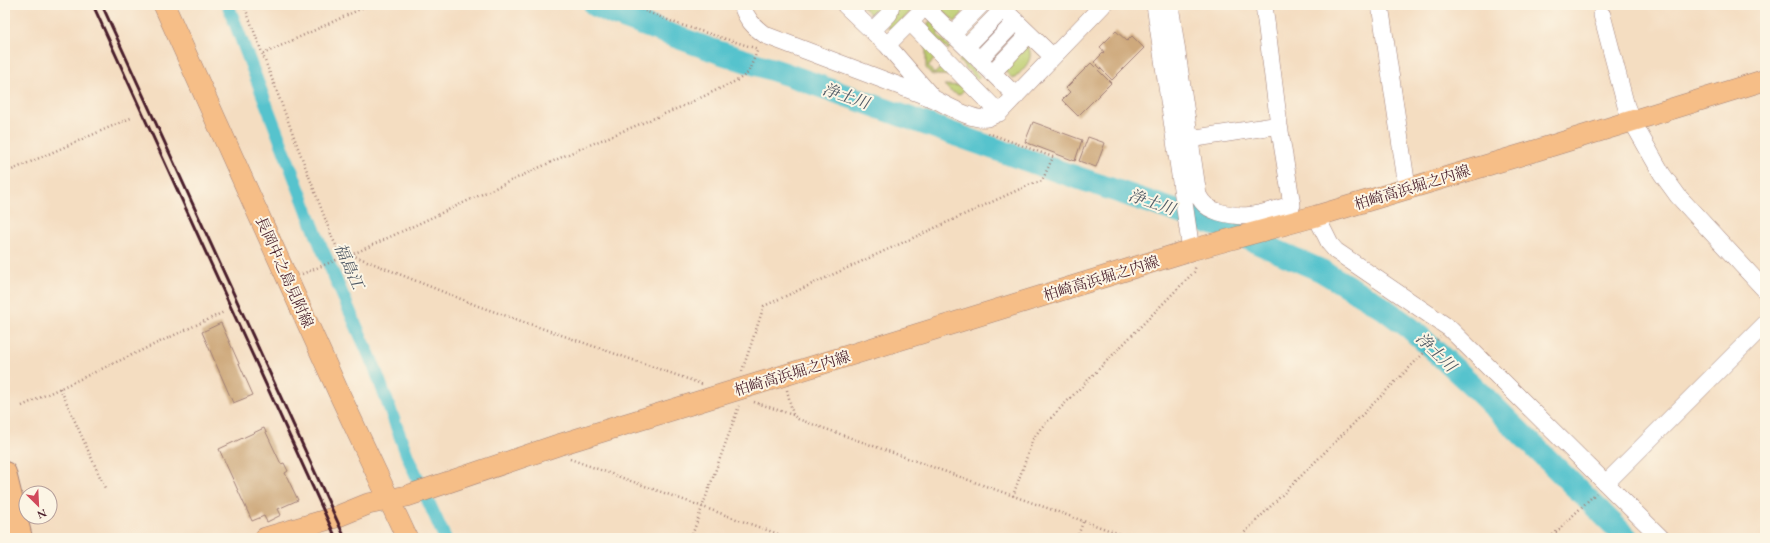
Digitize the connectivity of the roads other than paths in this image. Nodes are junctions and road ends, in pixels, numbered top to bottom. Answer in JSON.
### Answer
{"nodes":[{"id":1,"x":164,"y":5,"type":"edge"},
{"id":2,"x":742,"y":5,"type":"edge"},
{"id":3,"x":845,"y":5,"type":"edge"},
{"id":4,"x":891,"y":5,"type":"edge"},
{"id":5,"x":981,"y":5,"type":"edge"},
{"id":6,"x":1155,"y":5,"type":"edge"},
{"id":7,"x":1170,"y":5,"type":"edge"},
{"id":8,"x":1264,"y":5,"type":"edge"},
{"id":9,"x":1380,"y":5,"type":"edge"},
{"id":10,"x":925,"y":6,"type":"edge"},
{"id":11,"x":1101,"y":6,"type":"edge"},
{"id":12,"x":1007,"y":10,"type":"edge"},
{"id":13,"x":1602,"y":15,"type":"dead end"},
{"id":14,"x":910,"y":22,"type":"junction"},
{"id":15,"x":872,"y":31,"type":"junction"},
{"id":16,"x":952,"y":34,"type":"junction"},
{"id":17,"x":1029,"y":34,"type":"junction"},
{"id":18,"x":887,"y":46,"type":"junction"},
{"id":19,"x":966,"y":47,"type":"junction"},
{"id":20,"x":1053,"y":57,"type":"junction"},
{"id":21,"x":978,"y":60,"type":"junction"},
{"id":22,"x":992,"y":73,"type":"junction"},
{"id":23,"x":1765,"y":80,"type":"edge"},
{"id":24,"x":973,"y":88,"type":"junction"},
{"id":25,"x":1016,"y":96,"type":"junction"},
{"id":26,"x":934,"y":99,"type":"junction"},
{"id":27,"x":960,"y":112,"type":"junction"},
{"id":28,"x":999,"y":113,"type":"junction"},
{"id":29,"x":1632,"y":121,"type":"junction"},
{"id":30,"x":1279,"y":125,"type":"junction"},
{"id":31,"x":1190,"y":138,"type":"junction"},
{"id":32,"x":1407,"y":188,"type":"junction"},
{"id":33,"x":1293,"y":213,"type":"junction"},
{"id":34,"x":1316,"y":216,"type":"junction"},
{"id":35,"x":1191,"y":250,"type":"junction"},
{"id":36,"x":1765,"y":290,"type":"edge"},
{"id":37,"x":1765,"y":324,"type":"edge"},
{"id":38,"x":5,"y":473,"type":"edge"},
{"id":39,"x":1606,"y":483,"type":"junction"},
{"id":40,"x":398,"y":498,"type":"junction"},
{"id":41,"x":21,"y":538,"type":"edge"},
{"id":42,"x":265,"y":538,"type":"edge"},
{"id":43,"x":407,"y":538,"type":"edge"},
{"id":44,"x":1661,"y":538,"type":"edge"}],
"edges":[{"from":1,"to":40,"type":"main road","name":"長岡中之島見附線"},
{"from":2,"to":26,"type":"street"},
{"from":3,"to":15,"type":"street"},
{"from":4,"to":15,"type":"street"},
{"from":5,"to":16,"type":"street"},
{"from":6,"to":35,"type":"street"},
{"from":7,"to":31,"type":"street"},
{"from":8,"to":30,"type":"street"},
{"from":9,"to":32,"type":"street"},
{"from":10,"to":14,"type":"street"},
{"from":10,"to":16,"type":"street"},
{"from":11,"to":20,"type":"street"},
{"from":12,"to":17,"type":"street"},
{"from":12,"to":19,"type":"street"},
{"from":12,"to":21,"type":"street"},
{"from":13,"to":29,"type":"street"},
{"from":14,"to":18,"type":"street"},
{"from":14,"to":24,"type":"street"},
{"from":15,"to":18,"type":"street"},
{"from":16,"to":19,"type":"street"},
{"from":17,"to":20,"type":"street"},
{"from":17,"to":22,"type":"street"},
{"from":18,"to":26,"type":"street"},
{"from":19,"to":21,"type":"street"},
{"from":20,"to":25,"type":"street"},
{"from":21,"to":22,"type":"street"},
{"from":22,"to":25,"type":"street"},
{"from":23,"to":29,"type":"main road","name":"柏崎高浜堀之内線"},
{"from":24,"to":27,"type":"street"},
{"from":24,"to":28,"type":"street"},
{"from":25,"to":28,"type":"street"},
{"from":26,"to":27,"type":"street"},
{"from":27,"to":28,"type":"street"},
{"from":29,"to":32,"type":"main road","name":"柏崎高浜堀之内線"},
{"from":29,"to":36,"type":"street"},
{"from":30,"to":31,"type":"street"},
{"from":30,"to":33,"type":"street"},
{"from":31,"to":33,"type":"street"},
{"from":32,"to":34,"type":"main road","name":"柏崎高浜堀之内線"},
{"from":33,"to":34,"type":"main road","name":"柏崎高浜堀之内線"},
{"from":33,"to":35,"type":"main road","name":"柏崎高浜堀之内線"},
{"from":34,"to":39,"type":"street"},
{"from":35,"to":40,"type":"main road","name":"柏崎高浜堀之内線"},
{"from":37,"to":39,"type":"street"},
{"from":38,"to":41,"type":"highway"},
{"from":39,"to":44,"type":"street"},
{"from":40,"to":42,"type":"main road"},
{"from":40,"to":43,"type":"main road","name":"長岡中之島見附線"}]}
